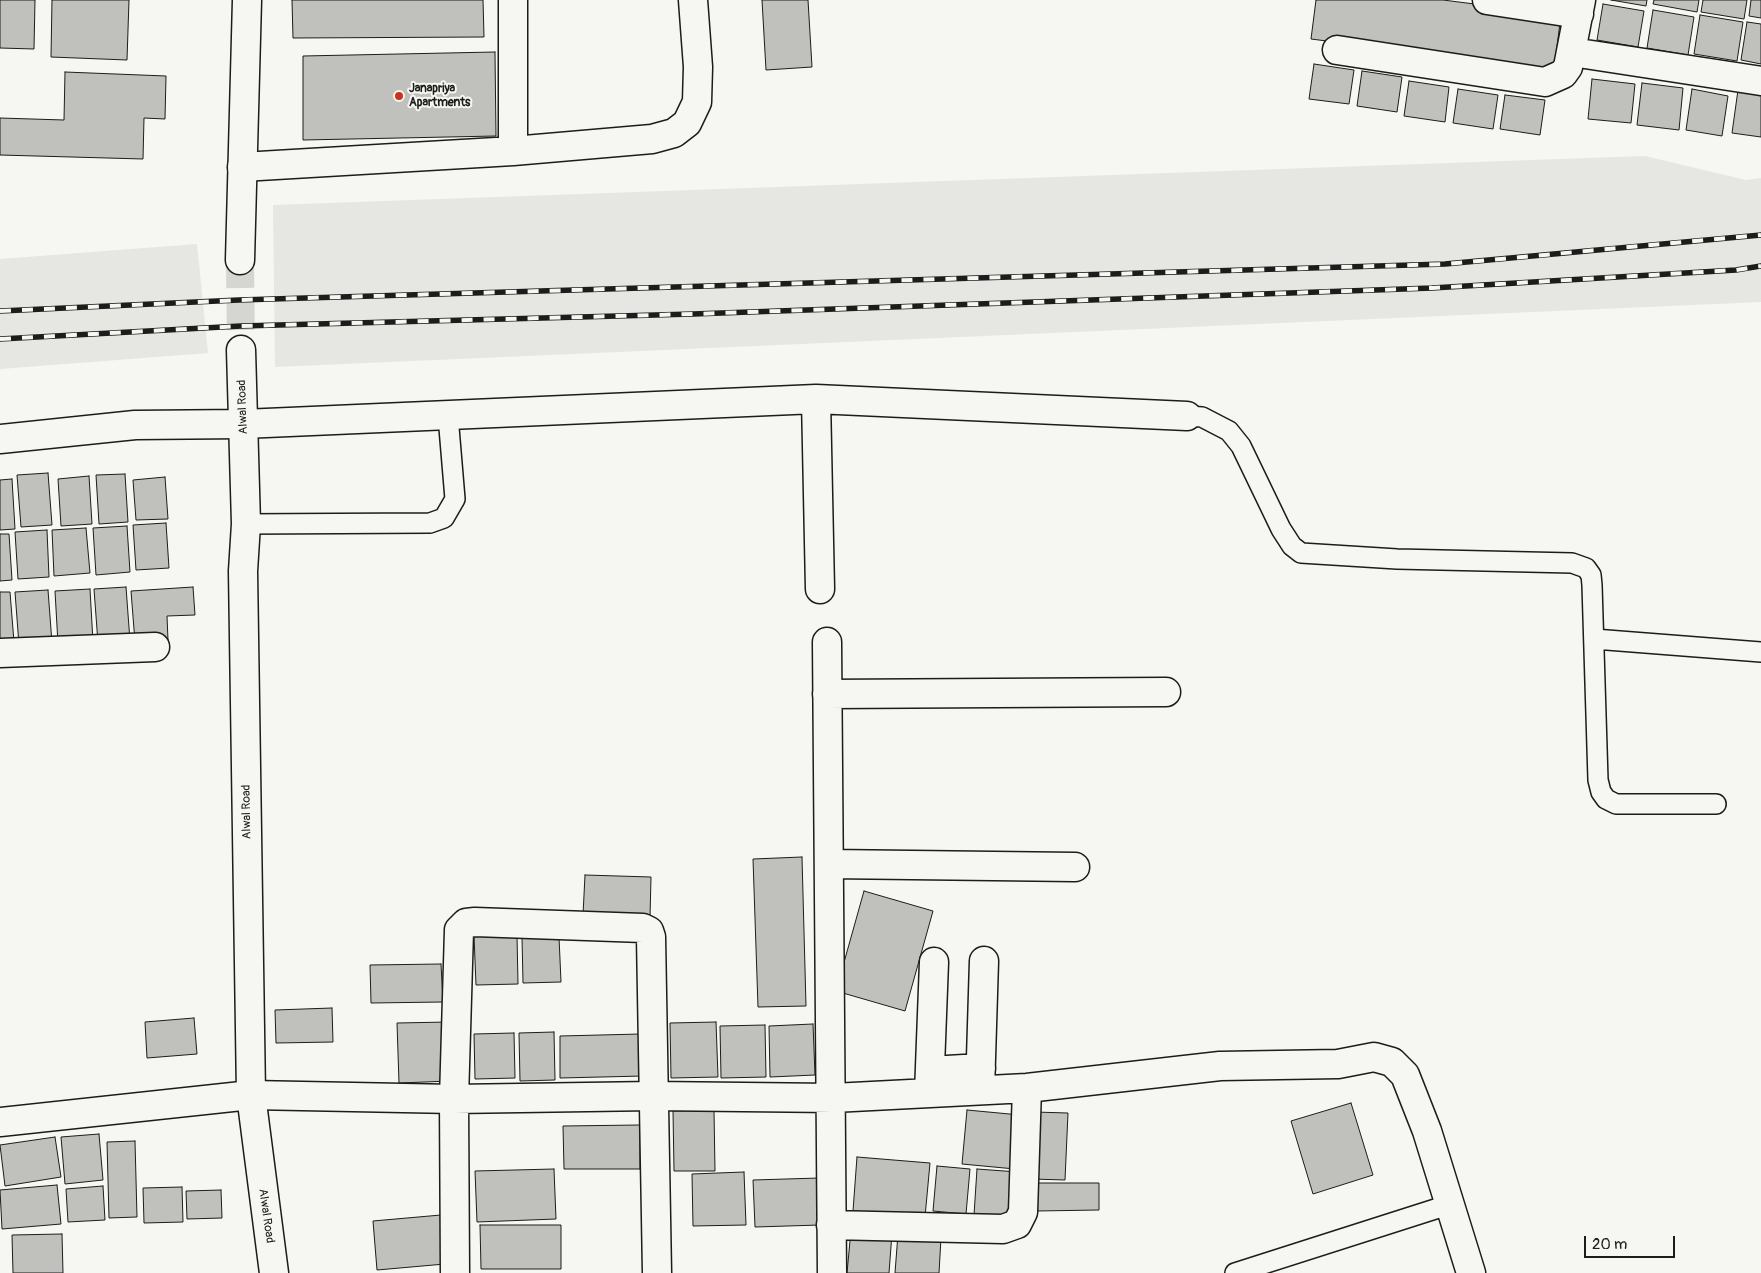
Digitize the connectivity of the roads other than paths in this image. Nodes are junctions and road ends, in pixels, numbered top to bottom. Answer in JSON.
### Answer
{"nodes":[{"id":1,"x":247,"y":0,"type":"edge"},
{"id":2,"x":513,"y":0,"type":"edge"},
{"id":3,"x":693,"y":0,"type":"edge"},
{"id":4,"x":1487,"y":0,"type":"edge"},
{"id":5,"x":1580,"y":7,"type":"edge"},
{"id":6,"x":1336,"y":50,"type":"dead end"},
{"id":7,"x":1572,"y":52,"type":"junction"},
{"id":8,"x":1761,"y":80,"type":"edge"},
{"id":9,"x":513,"y":151,"type":"junction"},
{"id":10,"x":242,"y":167,"type":"junction"},
{"id":11,"x":240,"y":260,"type":"tunnel mouth"},
{"id":12,"x":241,"y":350,"type":"tunnel mouth"},
{"id":13,"x":816,"y":400,"type":"junction"},
{"id":14,"x":448,"y":416,"type":"junction"},
{"id":15,"x":1187,"y":416,"type":"joint"},
{"id":16,"x":243,"y":424,"type":"junction"},
{"id":17,"x":0,"y":439,"type":"edge"},
{"id":18,"x":246,"y":524,"type":"junction"},
{"id":19,"x":820,"y":589,"type":"dead end"},
{"id":20,"x":1594,"y":639,"type":"junction"},
{"id":21,"x":827,"y":642,"type":"dead end"},
{"id":22,"x":155,"y":647,"type":"dead end"},
{"id":23,"x":1761,"y":652,"type":"edge"},
{"id":24,"x":0,"y":653,"type":"edge"},
{"id":25,"x":1166,"y":692,"type":"dead end"},
{"id":26,"x":827,"y":694,"type":"junction"},
{"id":27,"x":1716,"y":804,"type":"dead end"},
{"id":28,"x":830,"y":864,"type":"junction"},
{"id":29,"x":1074,"y":867,"type":"dead end"},
{"id":30,"x":984,"y":961,"type":"dead end"},
{"id":31,"x":934,"y":962,"type":"dead end"},
{"id":32,"x":980,"y":1079,"type":"junction"},
{"id":33,"x":930,"y":1082,"type":"junction"},
{"id":34,"x":1027,"y":1088,"type":"junction"},
{"id":35,"x":251,"y":1095,"type":"junction"},
{"id":36,"x":653,"y":1096,"type":"junction"},
{"id":37,"x":832,"y":1098,"type":"junction"},
{"id":38,"x":454,"y":1099,"type":"junction"},
{"id":39,"x":0,"y":1122,"type":"edge"},
{"id":40,"x":1451,"y":1204,"type":"junction"},
{"id":41,"x":831,"y":1225,"type":"junction"},
{"id":42,"x":274,"y":1273,"type":"edge"},
{"id":43,"x":455,"y":1273,"type":"edge"},
{"id":44,"x":657,"y":1273,"type":"edge"},
{"id":45,"x":832,"y":1273,"type":"edge"},
{"id":46,"x":1235,"y":1273,"type":"edge"},
{"id":47,"x":1471,"y":1273,"type":"edge"}],
"edges":[{"from":1,"to":10,"type":"street"},
{"from":2,"to":9,"type":"street"},
{"from":3,"to":9,"type":"street"},
{"from":4,"to":5,"type":"street"},
{"from":5,"to":7,"type":"street"},
{"from":6,"to":7,"type":"street"},
{"from":7,"to":8,"type":"street"},
{"from":9,"to":10,"type":"street"},
{"from":10,"to":11,"type":"street"},
{"from":12,"to":16,"type":"street","name":"Alwal Road"},
{"from":13,"to":14,"type":"street"},
{"from":13,"to":15,"type":"street"},
{"from":13,"to":19,"type":"street"},
{"from":14,"to":16,"type":"street"},
{"from":14,"to":18,"type":"lane"},
{"from":15,"to":20,"type":"lane"},
{"from":16,"to":17,"type":"street"},
{"from":16,"to":18,"type":"street","name":"Alwal Road"},
{"from":18,"to":35,"type":"street","name":"Alwal Road"},
{"from":20,"to":23,"type":"lane"},
{"from":20,"to":27,"type":"lane"},
{"from":21,"to":26,"type":"street"},
{"from":22,"to":24,"type":"street"},
{"from":25,"to":26,"type":"street"},
{"from":26,"to":28,"type":"street"},
{"from":28,"to":29,"type":"street"},
{"from":28,"to":37,"type":"street"},
{"from":30,"to":32,"type":"street"},
{"from":31,"to":33,"type":"street"},
{"from":32,"to":33,"type":"street"},
{"from":32,"to":34,"type":"street"},
{"from":33,"to":37,"type":"street"},
{"from":34,"to":40,"type":"street"},
{"from":34,"to":41,"type":"street"},
{"from":35,"to":38,"type":"street"},
{"from":35,"to":39,"type":"street"},
{"from":35,"to":42,"type":"street","name":"Alwal Road"},
{"from":36,"to":37,"type":"street"},
{"from":36,"to":38,"type":"street"},
{"from":36,"to":38,"type":"street"},
{"from":36,"to":44,"type":"street"},
{"from":37,"to":41,"type":"street"},
{"from":38,"to":43,"type":"street"},
{"from":40,"to":46,"type":"lane"},
{"from":40,"to":47,"type":"street"},
{"from":41,"to":45,"type":"street"}]}
